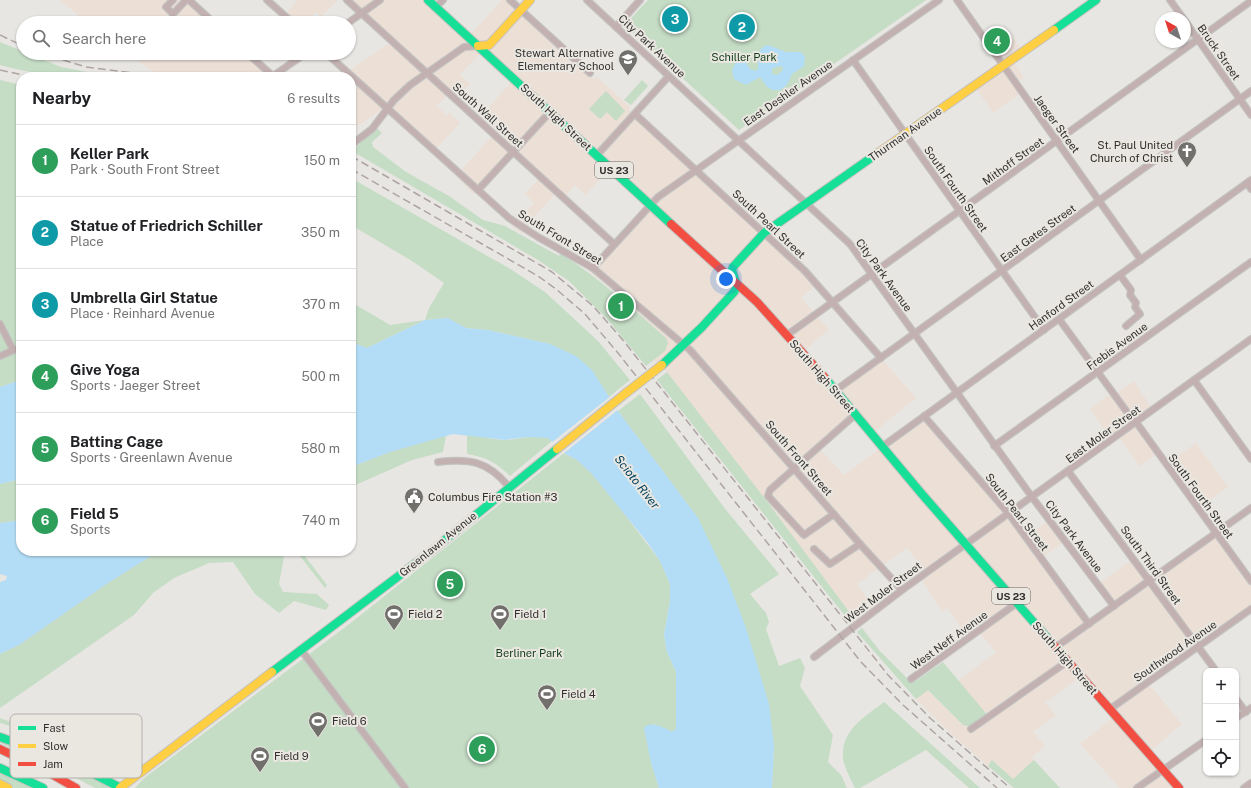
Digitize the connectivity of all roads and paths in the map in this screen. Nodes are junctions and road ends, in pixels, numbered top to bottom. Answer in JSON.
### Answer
{"nodes":[{"id":1,"x":173,"y":0,"type":"edge"},
{"id":2,"x":186,"y":0,"type":"edge"},
{"id":3,"x":189,"y":0,"type":"edge"},
{"id":4,"x":268,"y":0,"type":"edge"},
{"id":5,"x":347,"y":0,"type":"edge"},
{"id":6,"x":380,"y":0,"type":"edge"},
{"id":7,"x":428,"y":0,"type":"edge"},
{"id":8,"x":443,"y":0,"type":"edge"},
{"id":9,"x":510,"y":0,"type":"edge"},
{"id":10,"x":530,"y":0,"type":"edge"},
{"id":11,"x":587,"y":0,"type":"edge"},
{"id":12,"x":640,"y":0,"type":"edge"},
{"id":13,"x":939,"y":0,"type":"edge"},
{"id":14,"x":957,"y":0,"type":"edge"},
{"id":15,"x":1096,"y":0,"type":"edge"},
{"id":16,"x":1170,"y":0,"type":"edge"},
{"id":17,"x":1251,"y":1,"type":"edge"},
{"id":18,"x":436,"y":8,"type":"junction"},
{"id":19,"x":521,"y":10,"type":"junction"},
{"id":20,"x":1179,"y":12,"type":"edge"},
{"id":21,"x":362,"y":13,"type":"junction"},
{"id":22,"x":206,"y":16,"type":"edge"},
{"id":23,"x":285,"y":16,"type":"edge"},
{"id":24,"x":356,"y":17,"type":"edge"},
{"id":25,"x":616,"y":27,"type":"junction"},
{"id":26,"x":1191,"y":29,"type":"edge"},
{"id":27,"x":1198,"y":39,"type":"junction"},
{"id":28,"x":478,"y":46,"type":"junction"},
{"id":29,"x":255,"y":60,"type":"edge"},
{"id":30,"x":296,"y":60,"type":"edge"},
{"id":31,"x":334,"y":60,"type":"edge"},
{"id":32,"x":853,"y":60,"type":"junction"},
{"id":33,"x":1003,"y":66,"type":"junction"},
{"id":34,"x":268,"y":72,"type":"edge"},
{"id":35,"x":279,"y":72,"type":"edge"},
{"id":36,"x":347,"y":72,"type":"edge"},
{"id":37,"x":427,"y":72,"type":"junction"},
{"id":38,"x":590,"y":73,"type":"dead end"},
{"id":39,"x":669,"y":76,"type":"junction"},
{"id":40,"x":356,"y":80,"type":"edge"},
{"id":41,"x":1251,"y":91,"type":"edge"},
{"id":42,"x":1240,"y":99,"type":"junction"},
{"id":43,"x":389,"y":109,"type":"junction"},
{"id":44,"x":550,"y":112,"type":"junction"},
{"id":45,"x":635,"y":114,"type":"junction"},
{"id":46,"x":1251,"y":115,"type":"edge"},
{"id":47,"x":905,"y":134,"type":"junction"},
{"id":48,"x":738,"y":140,"type":"junction"},
{"id":49,"x":1057,"y":141,"type":"junction"},
{"id":50,"x":356,"y":142,"type":"edge"},
{"id":51,"x":514,"y":152,"type":"junction"},
{"id":52,"x":597,"y":155,"type":"junction"},
{"id":53,"x":696,"y":170,"type":"junction"},
{"id":54,"x":1249,"y":182,"type":"edge"},
{"id":55,"x":1251,"y":189,"type":"edge"},
{"id":56,"x":478,"y":190,"type":"junction"},
{"id":57,"x":1099,"y":200,"type":"junction"},
{"id":58,"x":806,"y":203,"type":"junction"},
{"id":59,"x":651,"y":204,"type":"junction"},
{"id":60,"x":960,"y":212,"type":"junction"},
{"id":61,"x":764,"y":233,"type":"junction"},
{"id":62,"x":614,"y":244,"type":"junction"},
{"id":63,"x":1141,"y":260,"type":"junction"},
{"id":64,"x":1251,"y":262,"type":"edge"},
{"id":65,"x":593,"y":268,"type":"junction"},
{"id":66,"x":1002,"y":271,"type":"junction"},
{"id":67,"x":872,"y":275,"type":"junction"},
{"id":68,"x":1120,"y":275,"type":"junction"},
{"id":69,"x":735,"y":281,"type":"junction"},
{"id":70,"x":833,"y":302,"type":"junction"},
{"id":71,"x":1059,"y":319,"type":"junction"},
{"id":72,"x":0,"y":324,"type":"edge"},
{"id":73,"x":1126,"y":326,"type":"dead end"},
{"id":74,"x":1044,"y":330,"type":"junction"},
{"id":75,"x":914,"y":334,"type":"junction"},
{"id":76,"x":787,"y":336,"type":"junction"},
{"id":77,"x":1251,"y":339,"type":"edge"},
{"id":78,"x":684,"y":346,"type":"junction"},
{"id":79,"x":16,"y":349,"type":"edge"},
{"id":80,"x":13,"y":350,"type":"junction"},
{"id":81,"x":0,"y":356,"type":"edge"},
{"id":82,"x":881,"y":358,"type":"junction"},
{"id":83,"x":1097,"y":373,"type":"junction"},
{"id":84,"x":1194,"y":380,"type":"junction"},
{"id":85,"x":836,"y":390,"type":"junction"},
{"id":86,"x":956,"y":393,"type":"junction"},
{"id":87,"x":856,"y":414,"type":"junction"},
{"id":88,"x":924,"y":416,"type":"junction"},
{"id":89,"x":1135,"y":423,"type":"junction"},
{"id":90,"x":883,"y":446,"type":"junction"},
{"id":91,"x":994,"y":446,"type":"junction"},
{"id":92,"x":1251,"y":459,"type":"edge"},
{"id":93,"x":438,"y":462,"type":"dead end"},
{"id":94,"x":795,"y":468,"type":"junction"},
{"id":95,"x":1068,"y":471,"type":"junction"},
{"id":96,"x":509,"y":487,"type":"junction"},
{"id":97,"x":1032,"y":497,"type":"junction"},
{"id":98,"x":1251,"y":508,"type":"edge"},
{"id":99,"x":834,"y":514,"type":"junction"},
{"id":100,"x":1008,"y":514,"type":"junction"},
{"id":101,"x":1216,"y":533,"type":"junction"},
{"id":102,"x":860,"y":544,"type":"junction"},
{"id":103,"x":966,"y":544,"type":"junction"},
{"id":104,"x":814,"y":549,"type":"dead end"},
{"id":105,"x":1150,"y":580,"type":"junction"},
{"id":106,"x":1251,"y":582,"type":"edge"},
{"id":107,"x":902,"y":590,"type":"junction"},
{"id":108,"x":1017,"y":603,"type":"junction"},
{"id":109,"x":1114,"y":606,"type":"junction"},
{"id":110,"x":1251,"y":609,"type":"edge"},
{"id":111,"x":1089,"y":624,"type":"junction"},
{"id":112,"x":1198,"y":646,"type":"junction"},
{"id":113,"x":1056,"y":647,"type":"junction"},
{"id":114,"x":302,"y":651,"type":"junction"},
{"id":115,"x":814,"y":656,"type":"dead end"},
{"id":116,"x":1068,"y":661,"type":"junction"},
{"id":117,"x":1214,"y":668,"type":"edge"},
{"id":118,"x":911,"y":679,"type":"dead end"},
{"id":119,"x":1239,"y":702,"type":"edge"},
{"id":120,"x":1110,"y":709,"type":"junction"},
{"id":121,"x":1249,"y":711,"type":"edge"},
{"id":122,"x":1239,"y":716,"type":"edge"},
{"id":123,"x":971,"y":729,"type":"dead end"},
{"id":124,"x":0,"y":737,"type":"edge"},
{"id":125,"x":10,"y":741,"type":"edge"},
{"id":126,"x":1203,"y":742,"type":"edge"},
{"id":127,"x":0,"y":750,"type":"edge"},
{"id":128,"x":10,"y":755,"type":"edge"},
{"id":129,"x":0,"y":768,"type":"edge"},
{"id":130,"x":1163,"y":770,"type":"junction"},
{"id":131,"x":142,"y":772,"type":"edge"},
{"id":132,"x":10,"y":773,"type":"edge"},
{"id":133,"x":22,"y":778,"type":"edge"},
{"id":134,"x":58,"y":778,"type":"edge"},
{"id":135,"x":101,"y":778,"type":"edge"},
{"id":136,"x":134,"y":778,"type":"edge"},
{"id":137,"x":1251,"y":783,"type":"edge"},
{"id":138,"x":0,"y":784,"type":"edge"},
{"id":139,"x":8,"y":788,"type":"edge"},
{"id":140,"x":43,"y":788,"type":"edge"},
{"id":141,"x":76,"y":788,"type":"edge"},
{"id":142,"x":121,"y":788,"type":"edge"},
{"id":143,"x":405,"y":788,"type":"edge"},
{"id":144,"x":1138,"y":788,"type":"edge"},
{"id":145,"x":1179,"y":788,"type":"edge"},
{"id":146,"x":1244,"y":788,"type":"edge"}],
"edges":[{"from":1,"to":2,"type":"street"},
{"from":3,"to":22,"type":"street"},
{"from":4,"to":23,"type":"street"},
{"from":5,"to":21,"type":"street","name":"South Wall Street"},
{"from":6,"to":21,"type":"street"},
{"from":7,"to":18,"type":"main road","name":"South High Street","number":"US 23"},
{"from":8,"to":18,"type":"street"},
{"from":9,"to":19,"type":"street"},
{"from":10,"to":19,"type":"main road"},
{"from":11,"to":25,"type":"street","name":"City Park Avenue"},
{"from":12,"to":25,"type":"street"},
{"from":13,"to":32,"type":"street","name":"East Deshler Avenue"},
{"from":14,"to":33,"type":"street","name":"Jaeger Street"},
{"from":15,"to":33,"type":"main road","name":"Thurman Avenue"},
{"from":16,"to":20,"type":"street","name":"Bruck Street"},
{"from":17,"to":27,"type":"street","name":"Mithoff Street"},
{"from":18,"to":28,"type":"main road","name":"South High Street","number":"US 23"},
{"from":19,"to":28,"type":"main road"},
{"from":19,"to":38,"type":"street"},
{"from":21,"to":24,"type":"street"},
{"from":21,"to":37,"type":"street","name":"South Wall Street"},
{"from":25,"to":39,"type":"street","name":"City Park Avenue"},
{"from":26,"to":27,"type":"street","name":"Bruck Street"},
{"from":27,"to":42,"type":"street","name":"Bruck Street"},
{"from":27,"to":49,"type":"street","name":"Mithoff Street"},
{"from":28,"to":37,"type":"street"},
{"from":28,"to":44,"type":"main road","name":"South High Street","number":"US 23"},
{"from":29,"to":34,"type":"street"},
{"from":30,"to":35,"type":"street"},
{"from":31,"to":36,"type":"street","name":"South Front Street"},
{"from":32,"to":47,"type":"street","name":"South Fourth Street"},
{"from":32,"to":48,"type":"street","name":"East Deshler Avenue"},
{"from":33,"to":47,"type":"main road","name":"Thurman Avenue"},
{"from":33,"to":49,"type":"street","name":"Jaeger Street"},
{"from":37,"to":43,"type":"street"},
{"from":37,"to":51,"type":"street","name":"South Wall Street"},
{"from":39,"to":45,"type":"street"},
{"from":39,"to":48,"type":"street","name":"City Park Avenue"},
{"from":40,"to":43,"type":"street","name":"South Front Street"},
{"from":41,"to":42,"type":"street","name":"East Gates Street"},
{"from":42,"to":46,"type":"street","name":"Bruck Street"},
{"from":42,"to":57,"type":"street","name":"East Gates Street"},
{"from":43,"to":50,"type":"street"},
{"from":43,"to":56,"type":"street","name":"South Front Street"},
{"from":44,"to":51,"type":"street"},
{"from":44,"to":52,"type":"main road","name":"South High Street","number":"US 23"},
{"from":45,"to":52,"type":"street"},
{"from":45,"to":53,"type":"street","name":"South Pearl Street"},
{"from":47,"to":58,"type":"main road","name":"Thurman Avenue"},
{"from":47,"to":60,"type":"street","name":"South Fourth Street"},
{"from":48,"to":53,"type":"street","name":"East Deshler Avenue"},
{"from":48,"to":58,"type":"street","name":"City Park Avenue"},
{"from":49,"to":57,"type":"street","name":"Jaeger Street"},
{"from":49,"to":60,"type":"street","name":"Mithoff Street"},
{"from":51,"to":56,"type":"street"},
{"from":51,"to":62,"type":"street","name":"South Wall Street"},
{"from":52,"to":59,"type":"main road","name":"South High Street","number":"US 23"},
{"from":53,"to":59,"type":"street","name":"East Deshler Avenue"},
{"from":53,"to":61,"type":"street","name":"South Pearl Street"},
{"from":54,"to":55,"type":"street"},
{"from":54,"to":63,"type":"street","name":"Hanford Street"},
{"from":56,"to":65,"type":"street","name":"South Front Street"},
{"from":57,"to":63,"type":"street","name":"Jaeger Street"},
{"from":57,"to":66,"type":"street","name":"East Gates Street"},
{"from":58,"to":61,"type":"main road","name":"Thurman Avenue"},
{"from":58,"to":67,"type":"street","name":"City Park Avenue"},
{"from":59,"to":62,"type":"street","name":"East Deshler Avenue"},
{"from":59,"to":69,"type":"main road","name":"South High Street","number":"US 23"},
{"from":60,"to":66,"type":"street","name":"South Fourth Street"},
{"from":60,"to":67,"type":"street","name":"Mithoff Street"},
{"from":61,"to":69,"type":"main road","name":"Thurman Avenue"},
{"from":61,"to":70,"type":"street","name":"South Pearl Street"},
{"from":62,"to":65,"type":"street","name":"East Deshler Avenue"},
{"from":63,"to":68,"type":"street","name":"Hanford Street"},
{"from":64,"to":83,"type":"street","name":"Frebis Avenue"},
{"from":65,"to":78,"type":"street","name":"South Front Street"},
{"from":66,"to":74,"type":"street","name":"South Fourth Street"},
{"from":66,"to":75,"type":"street","name":"East Gates Street"},
{"from":67,"to":70,"type":"street","name":"Mithoff Street"},
{"from":67,"to":75,"type":"street","name":"City Park Avenue"},
{"from":68,"to":71,"type":"street","name":"Hanford Street"},
{"from":68,"to":73,"type":"street"},
{"from":69,"to":76,"type":"main road","name":"South High Street","number":"US 23"},
{"from":69,"to":78,"type":"main road","name":"Greenlawn Avenue"},
{"from":70,"to":76,"type":"street","name":"Mithoff Street"},
{"from":70,"to":82,"type":"street","name":"South Pearl Street"},
{"from":71,"to":74,"type":"street","name":"Hanford Street"},
{"from":71,"to":83,"type":"street","name":"South Fourth Street"},
{"from":72,"to":80,"type":"street"},
{"from":74,"to":86,"type":"street","name":"Hanford Street"},
{"from":75,"to":82,"type":"street","name":"East Gates Street"},
{"from":75,"to":86,"type":"street","name":"City Park Avenue"},
{"from":76,"to":85,"type":"main road","name":"South High Street","number":"US 23"},
{"from":77,"to":84,"type":"street","name":"East Moler Street"},
{"from":78,"to":94,"type":"street","name":"South Front Street"},
{"from":78,"to":96,"type":"main road","name":"Greenlawn Avenue","bridge":true},
{"from":79,"to":80,"type":"street"},
{"from":80,"to":81,"type":"street"},
{"from":82,"to":85,"type":"street","name":"East Gates Street"},
{"from":83,"to":89,"type":"street","name":"South Fourth Street"},
{"from":83,"to":91,"type":"street","name":"Frebis Avenue"},
{"from":84,"to":89,"type":"street","name":"East Moler Street"},
{"from":84,"to":92,"type":"street"},
{"from":85,"to":87,"type":"main road","name":"South High Street","number":"US 23"},
{"from":86,"to":88,"type":"street","name":"Hanford Street"},
{"from":86,"to":91,"type":"street","name":"City Park Avenue"},
{"from":87,"to":90,"type":"main road","name":"South High Street","number":"US 23"},
{"from":87,"to":94,"type":"street"},
{"from":88,"to":90,"type":"street","name":"Hanford Street"},
{"from":88,"to":100,"type":"street","name":"South Pearl Street"},
{"from":89,"to":95,"type":"street","name":"East Moler Street"},
{"from":89,"to":101,"type":"street","name":"South Fourth Street"},
{"from":90,"to":103,"type":"main road","name":"South High Street","number":"US 23"},
{"from":91,"to":97,"type":"street","name":"City Park Avenue"},
{"from":93,"to":96,"type":"street"},
{"from":94,"to":99,"type":"street","name":"South Front Street"},
{"from":94,"to":99,"type":"street"},
{"from":95,"to":97,"type":"street","name":"East Moler Street"},
{"from":95,"to":105,"type":"street","name":"South Third Street"},
{"from":96,"to":114,"type":"main road","name":"Greenlawn Avenue"},
{"from":97,"to":100,"type":"street","name":"East Moler Street"},
{"from":97,"to":109,"type":"street","name":"City Park Avenue"},
{"from":98,"to":101,"type":"street"},
{"from":99,"to":102,"type":"street","name":"South Front Street"},
{"from":100,"to":103,"type":"street","name":"East Moler Street"},
{"from":100,"to":111,"type":"street","name":"South Pearl Street"},
{"from":101,"to":105,"type":"street"},
{"from":101,"to":106,"type":"street","name":"South Fourth Street"},
{"from":102,"to":104,"type":"street"},
{"from":102,"to":107,"type":"street","name":"South Front Street"},
{"from":103,"to":107,"type":"street","name":"West Moler Street"},
{"from":103,"to":108,"type":"main road","name":"South High Street","number":"US 23"},
{"from":105,"to":109,"type":"street"},
{"from":105,"to":112,"type":"street","name":"South Third Street"},
{"from":107,"to":115,"type":"street","name":"West Moler Street"},
{"from":108,"to":113,"type":"main road","name":"South High Street","number":"US 23"},
{"from":108,"to":118,"type":"street","name":"West Neff Avenue"},
{"from":109,"to":111,"type":"street"},
{"from":110,"to":112,"type":"street","name":"Southwood Avenue"},
{"from":111,"to":113,"type":"street"},
{"from":112,"to":117,"type":"street","name":"South Third Street"},
{"from":112,"to":120,"type":"street","name":"Southwood Avenue"},
{"from":113,"to":116,"type":"main road","name":"South High Street","number":"US 23"},
{"from":114,"to":131,"type":"main road","name":"Greenlawn Avenue"},
{"from":114,"to":143,"type":"street"},
{"from":116,"to":120,"type":"main road","name":"South High Street","number":"US 23"},
{"from":116,"to":123,"type":"street"},
{"from":119,"to":121,"type":"street"},
{"from":120,"to":130,"type":"main road","name":"South High Street","number":"US 23"},
{"from":121,"to":122,"type":"street"},
{"from":124,"to":125,"type":"main road"},
{"from":126,"to":130,"type":"street"},
{"from":127,"to":128,"type":"main road"},
{"from":129,"to":132,"type":"main road"},
{"from":130,"to":144,"type":"street"},
{"from":130,"to":145,"type":"main road","name":"South High Street","number":"US 23"},
{"from":133,"to":140,"type":"main road"},
{"from":134,"to":141,"type":"main road"},
{"from":135,"to":142,"type":"main road"},
{"from":136,"to":142,"type":"main road","name":"Greenlawn Avenue"},
{"from":137,"to":146,"type":"street"},
{"from":138,"to":139,"type":"main road"}]}
